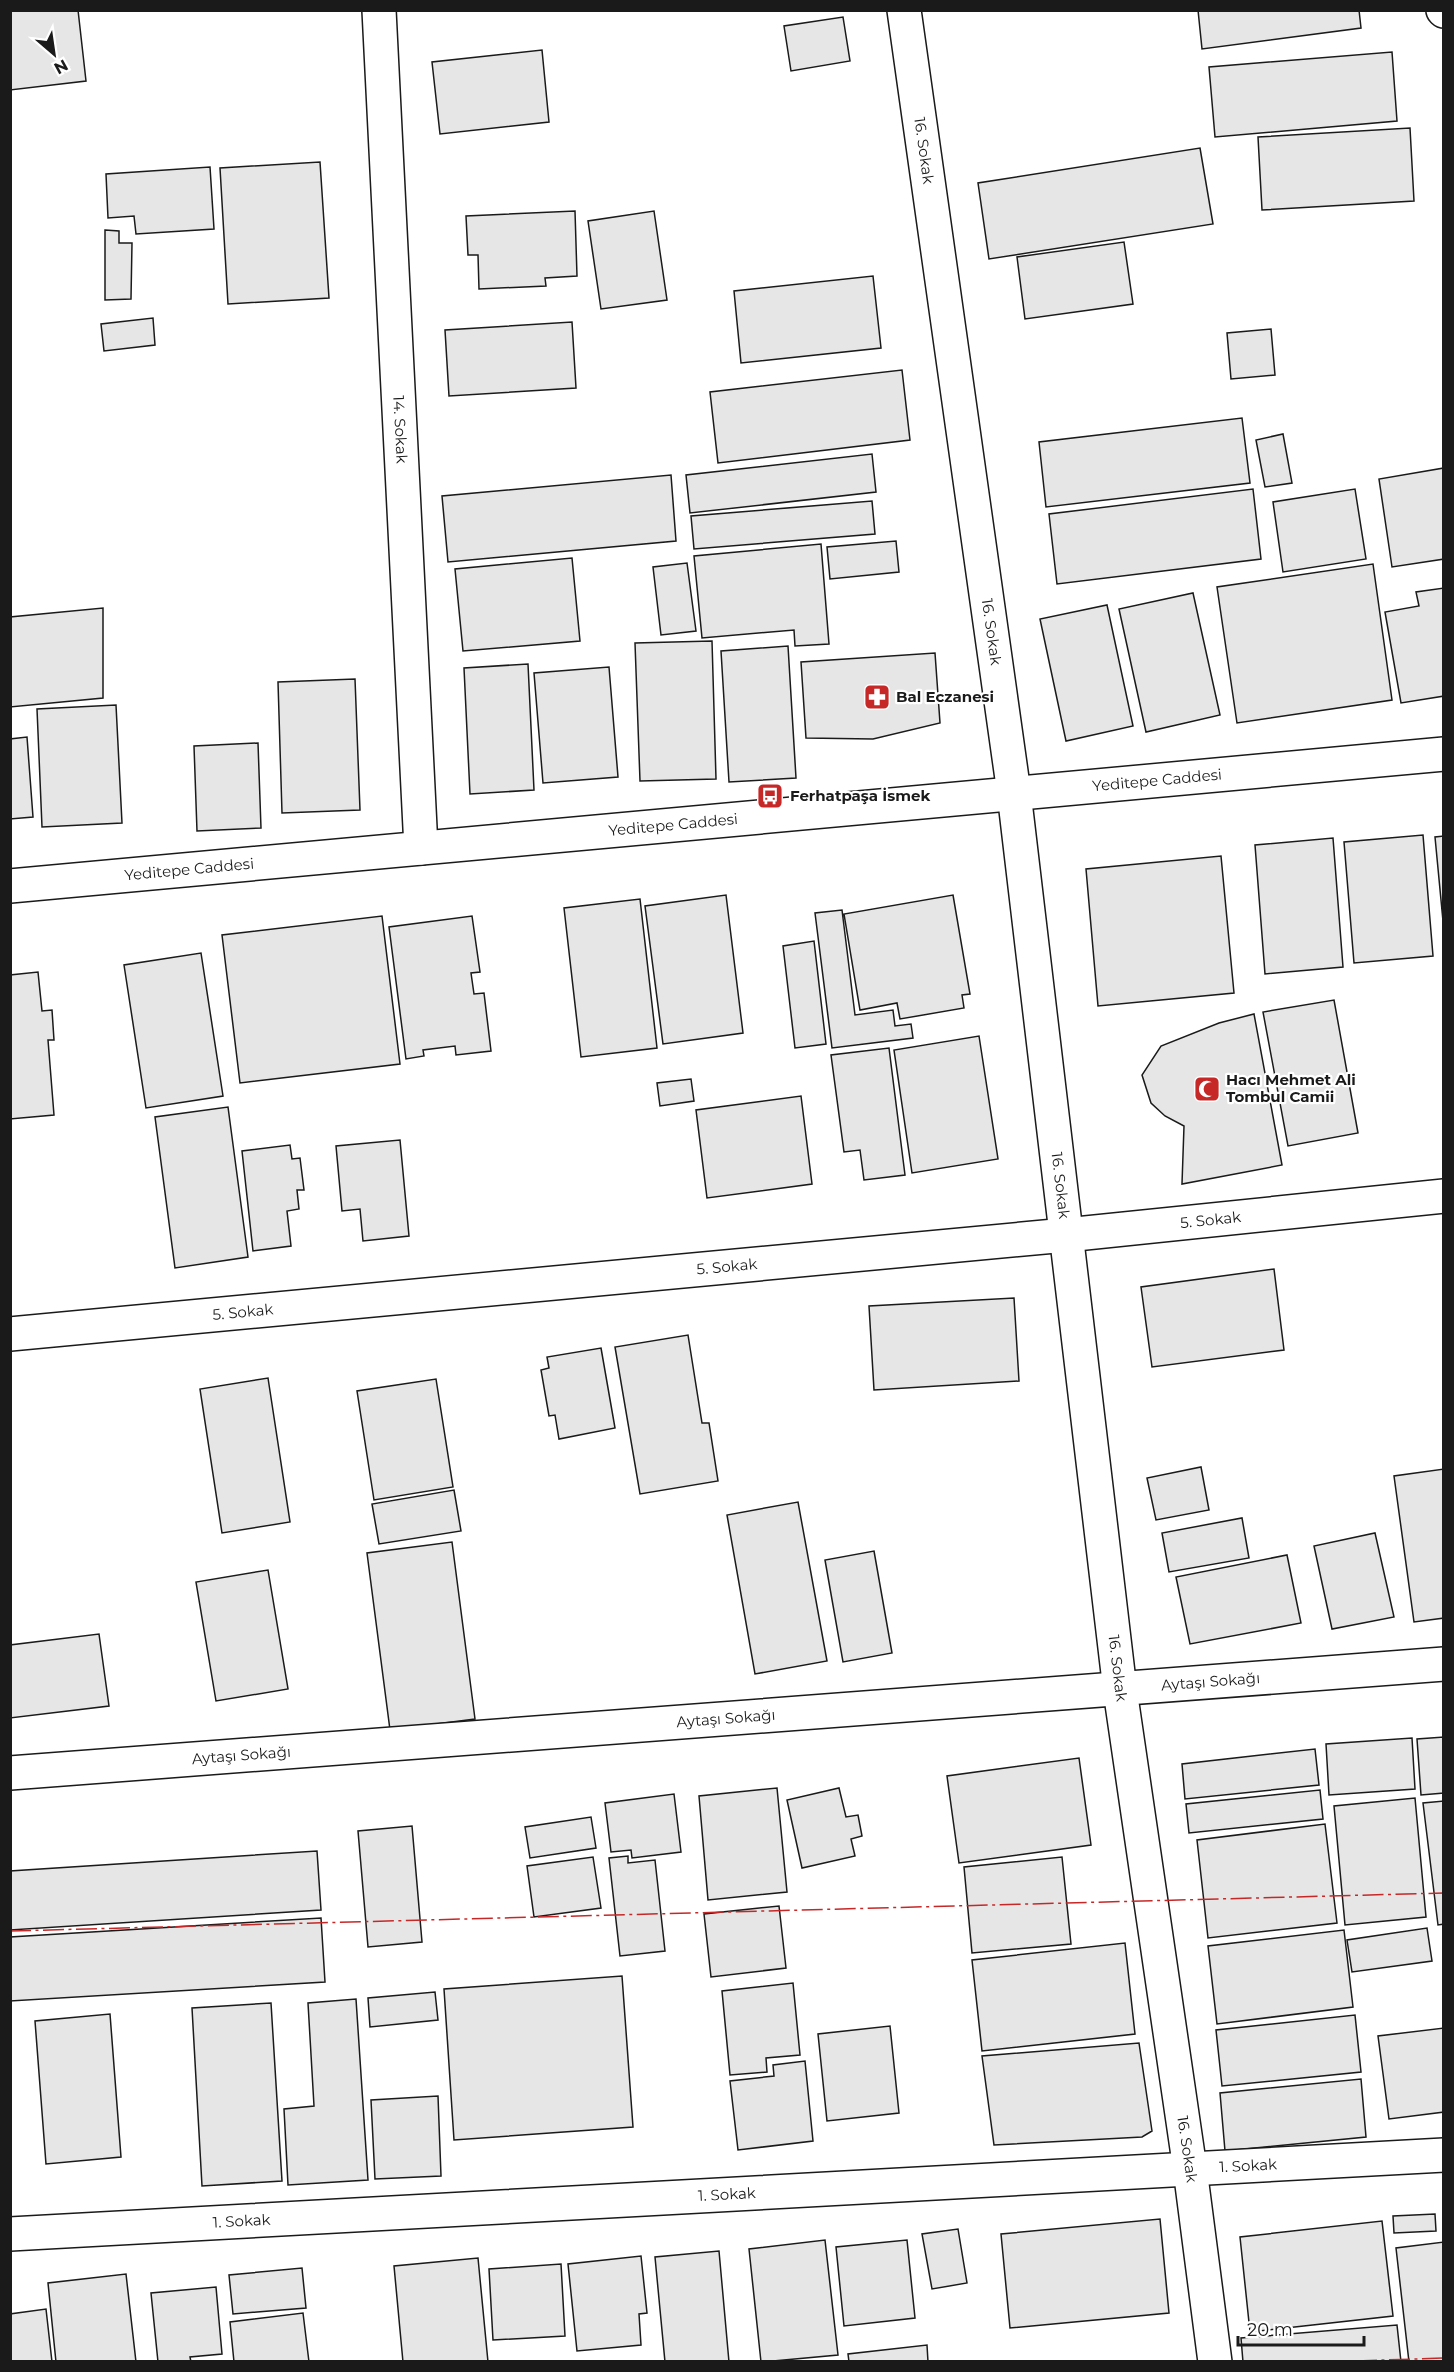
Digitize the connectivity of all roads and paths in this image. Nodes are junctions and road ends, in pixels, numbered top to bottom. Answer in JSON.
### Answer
{"nodes":[{"id":1,"x":379,"y":10,"type":"edge"},
{"id":2,"x":904,"y":10,"type":"edge"},
{"id":3,"x":1443,"y":754,"type":"edge"},
{"id":4,"x":1014,"y":794,"type":"junction"},
{"id":5,"x":421,"y":849,"type":"junction"},
{"id":6,"x":10,"y":886,"type":"edge"},
{"id":7,"x":1443,"y":1196,"type":"edge"},
{"id":8,"x":1066,"y":1235,"type":"junction"},
{"id":9,"x":10,"y":1334,"type":"edge"},
{"id":10,"x":1443,"y":1664,"type":"edge"},
{"id":11,"x":1120,"y":1690,"type":"junction"},
{"id":12,"x":10,"y":1773,"type":"edge"},
{"id":13,"x":1443,"y":2156,"type":"edge"},
{"id":14,"x":1190,"y":2169,"type":"junction"},
{"id":15,"x":10,"y":2234,"type":"edge"},
{"id":16,"x":1215,"y":2361,"type":"edge"}],
"edges":[{"from":1,"to":5,"type":"street","name":"14. Sokak"},
{"from":2,"to":4,"type":"street","name":"16. Sokak"},
{"from":3,"to":4,"type":"street","name":"Yeditepe Caddesi"},
{"from":4,"to":5,"type":"street","name":"Yeditepe Caddesi"},
{"from":4,"to":8,"type":"street","name":"16. Sokak"},
{"from":5,"to":6,"type":"street","name":"Yeditepe Caddesi"},
{"from":7,"to":8,"type":"street","name":"5. Sokak"},
{"from":8,"to":9,"type":"street","name":"5. Sokak"},
{"from":8,"to":11,"type":"street","name":"16. Sokak"},
{"from":10,"to":11,"type":"street","name":"Aytaşı Sokağı"},
{"from":11,"to":12,"type":"street","name":"Aytaşı Sokağı"},
{"from":11,"to":14,"type":"street","name":"16. Sokak"},
{"from":13,"to":14,"type":"street","name":"1. Sokak"},
{"from":14,"to":15,"type":"street","name":"1. Sokak"},
{"from":14,"to":16,"type":"street","name":"16. Sokak"}]}
